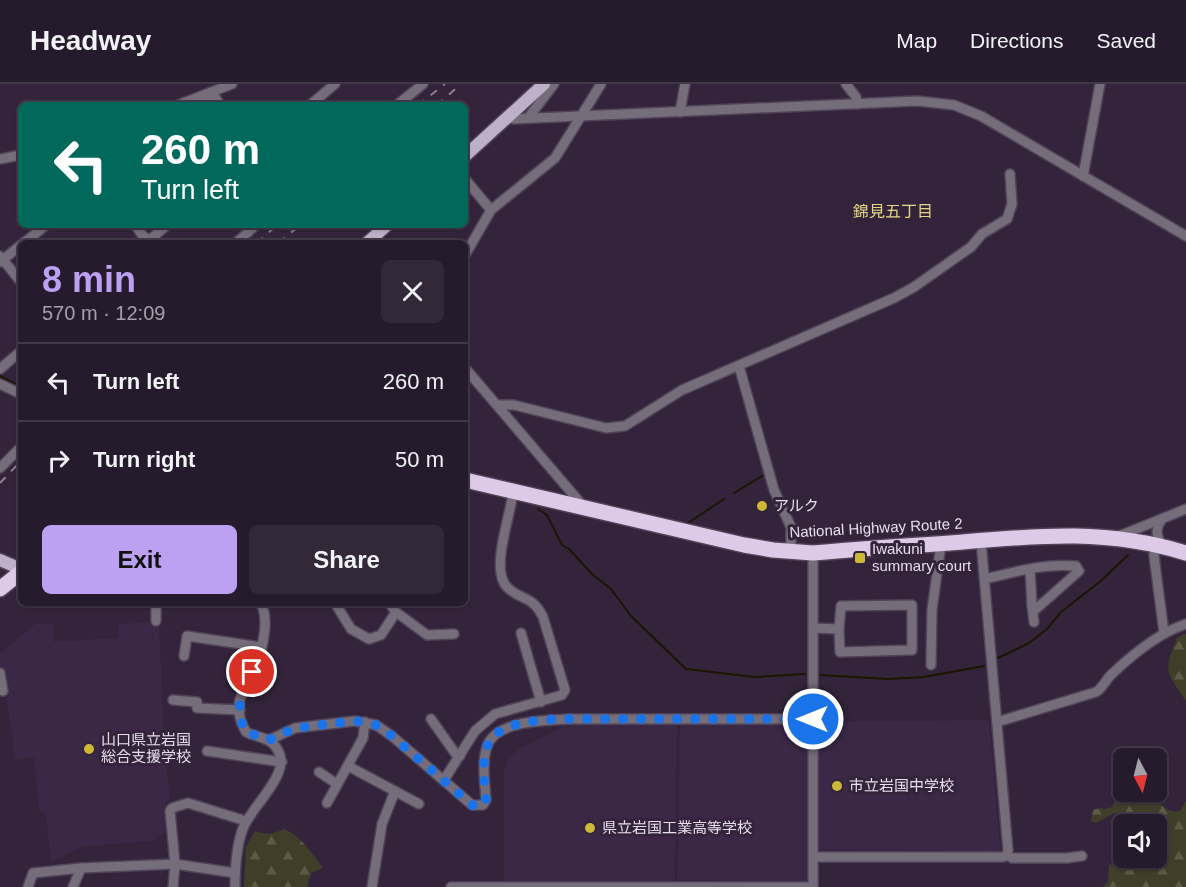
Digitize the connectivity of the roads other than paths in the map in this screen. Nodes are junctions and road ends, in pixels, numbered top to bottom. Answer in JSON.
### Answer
{"nodes":[{"id":1,"x":232,"y":84,"type":"edge"},
{"id":2,"x":335,"y":84,"type":"edge"},
{"id":3,"x":423,"y":84,"type":"edge"},
{"id":4,"x":534,"y":84,"type":"edge"},
{"id":5,"x":544,"y":84,"type":"edge"},
{"id":6,"x":554,"y":84,"type":"edge"},
{"id":7,"x":601,"y":84,"type":"edge"},
{"id":8,"x":685,"y":84,"type":"edge"},
{"id":9,"x":846,"y":84,"type":"edge"},
{"id":10,"x":1100,"y":84,"type":"edge"},
{"id":11,"x":213,"y":94,"type":"junction"},
{"id":12,"x":188,"y":102,"type":"edge"},
{"id":13,"x":204,"y":102,"type":"edge"},
{"id":14,"x":218,"y":102,"type":"edge"},
{"id":15,"x":314,"y":102,"type":"edge"},
{"id":16,"x":401,"y":102,"type":"edge"},
{"id":17,"x":524,"y":102,"type":"junction"},
{"id":18,"x":857,"y":104,"type":"junction"},
{"id":19,"x":680,"y":112,"type":"junction"},
{"id":20,"x":509,"y":116,"type":"junction"},
{"id":21,"x":580,"y":117,"type":"junction"},
{"id":22,"x":528,"y":118,"type":"junction"},
{"id":23,"x":468,"y":153,"type":"edge"},
{"id":24,"x":18,"y":156,"type":"edge"},
{"id":25,"x":0,"y":159,"type":"edge"},
{"id":26,"x":1010,"y":174,"type":"dead end"},
{"id":27,"x":1083,"y":176,"type":"junction"},
{"id":28,"x":468,"y":183,"type":"edge"},
{"id":29,"x":491,"y":210,"type":"junction"},
{"id":30,"x":42,"y":228,"type":"edge"},
{"id":31,"x":138,"y":228,"type":"edge"},
{"id":32,"x":164,"y":228,"type":"edge"},
{"id":33,"x":253,"y":228,"type":"edge"},
{"id":34,"x":384,"y":228,"type":"edge"},
{"id":35,"x":1186,"y":236,"type":"edge"},
{"id":36,"x":27,"y":240,"type":"edge"},
{"id":37,"x":148,"y":240,"type":"edge"},
{"id":38,"x":152,"y":240,"type":"edge"},
{"id":39,"x":239,"y":240,"type":"edge"},
{"id":40,"x":370,"y":240,"type":"edge"},
{"id":41,"x":18,"y":247,"type":"edge"},
{"id":42,"x":468,"y":250,"type":"edge"},
{"id":43,"x":1,"y":260,"type":"edge"},
{"id":44,"x":18,"y":279,"type":"edge"},
{"id":45,"x":18,"y":354,"type":"edge"},
{"id":46,"x":739,"y":366,"type":"junction"},
{"id":47,"x":0,"y":369,"type":"edge"},
{"id":48,"x":468,"y":371,"type":"edge"},
{"id":49,"x":0,"y":384,"type":"edge"},
{"id":50,"x":18,"y":393,"type":"edge"},
{"id":51,"x":497,"y":405,"type":"junction"},
{"id":52,"x":18,"y":450,"type":"edge"},
{"id":53,"x":0,"y":468,"type":"edge"},
{"id":54,"x":468,"y":481,"type":"edge"},
{"id":55,"x":513,"y":492,"type":"junction"},
{"id":56,"x":1186,"y":509,"type":"edge"},
{"id":57,"x":586,"y":510,"type":"junction"},
{"id":58,"x":1162,"y":519,"type":"junction"},
{"id":59,"x":1116,"y":537,"type":"junction"},
{"id":60,"x":981,"y":541,"type":"junction"},
{"id":61,"x":942,"y":544,"type":"junction"},
{"id":62,"x":1159,"y":545,"type":"junction"},
{"id":63,"x":791,"y":552,"type":"junction"},
{"id":64,"x":813,"y":553,"type":"junction"},
{"id":65,"x":1186,"y":553,"type":"edge"},
{"id":66,"x":0,"y":560,"type":"edge"},
{"id":67,"x":18,"y":569,"type":"edge"},
{"id":68,"x":1030,"y":569,"type":"junction"},
{"id":69,"x":18,"y":573,"type":"edge"},
{"id":70,"x":984,"y":579,"type":"junction"},
{"id":71,"x":0,"y":590,"type":"edge"},
{"id":72,"x":156,"y":606,"type":"edge"},
{"id":73,"x":262,"y":606,"type":"edge"},
{"id":74,"x":337,"y":606,"type":"edge"},
{"id":75,"x":391,"y":606,"type":"edge"},
{"id":76,"x":1032,"y":606,"type":"junction"},
{"id":77,"x":396,"y":612,"type":"junction"},
{"id":78,"x":156,"y":621,"type":"dead end"},
{"id":79,"x":1034,"y":622,"type":"dead end"},
{"id":80,"x":1186,"y":624,"type":"edge"},
{"id":81,"x":813,"y":628,"type":"junction"},
{"id":82,"x":839,"y":629,"type":"junction"},
{"id":83,"x":521,"y":633,"type":"dead end"},
{"id":84,"x":1164,"y":633,"type":"junction"},
{"id":85,"x":454,"y":634,"type":"dead end"},
{"id":86,"x":261,"y":647,"type":"junction"},
{"id":87,"x":184,"y":656,"type":"dead end"},
{"id":88,"x":931,"y":665,"type":"dead end"},
{"id":89,"x":0,"y":673,"type":"edge"},
{"id":90,"x":3,"y":691,"type":"dead end"},
{"id":91,"x":173,"y":700,"type":"dead end"},
{"id":92,"x":541,"y":702,"type":"junction"},
{"id":93,"x":240,"y":710,"type":"junction"},
{"id":94,"x":431,"y":719,"type":"dead end"},
{"id":95,"x":813,"y":719,"type":"junction"},
{"id":96,"x":365,"y":722,"type":"junction"},
{"id":97,"x":997,"y":722,"type":"junction"},
{"id":98,"x":269,"y":740,"type":"junction"},
{"id":99,"x":207,"y":752,"type":"dead end"},
{"id":100,"x":460,"y":756,"type":"junction"},
{"id":101,"x":282,"y":762,"type":"junction"},
{"id":102,"x":348,"y":766,"type":"junction"},
{"id":103,"x":319,"y":772,"type":"dead end"},
{"id":104,"x":444,"y":780,"type":"junction"},
{"id":105,"x":338,"y":784,"type":"junction"},
{"id":106,"x":395,"y":791,"type":"junction"},
{"id":107,"x":327,"y":803,"type":"dead end"},
{"id":108,"x":419,"y":804,"type":"dead end"},
{"id":109,"x":246,"y":821,"type":"junction"},
{"id":110,"x":1007,"y":855,"type":"junction"},
{"id":111,"x":1082,"y":856,"type":"dead end"},
{"id":112,"x":814,"y":857,"type":"junction"},
{"id":113,"x":175,"y":864,"type":"junction"},
{"id":114,"x":81,"y":868,"type":"junction"},
{"id":115,"x":235,"y":873,"type":"junction"},
{"id":116,"x":28,"y":887,"type":"edge"},
{"id":117,"x":73,"y":887,"type":"edge"},
{"id":118,"x":172,"y":887,"type":"edge"},
{"id":119,"x":235,"y":887,"type":"edge"},
{"id":120,"x":372,"y":887,"type":"edge"},
{"id":121,"x":451,"y":887,"type":"edge"},
{"id":122,"x":813,"y":887,"type":"edge"}],
"edges":[{"from":1,"to":11,"type":"street"},
{"from":2,"to":15,"type":"street"},
{"from":3,"to":16,"type":"street"},
{"from":4,"to":17,"type":"street"},
{"from":5,"to":17,"type":"main road"},
{"from":6,"to":22,"type":"street"},
{"from":7,"to":21,"type":"street"},
{"from":8,"to":19,"type":"street"},
{"from":9,"to":18,"type":"street"},
{"from":10,"to":27,"type":"street"},
{"from":11,"to":12,"type":"street"},
{"from":11,"to":13,"type":"street"},
{"from":11,"to":14,"type":"street"},
{"from":17,"to":20,"type":"main road"},
{"from":18,"to":19,"type":"street"},
{"from":18,"to":27,"type":"street"},
{"from":19,"to":21,"type":"street"},
{"from":20,"to":22,"type":"street"},
{"from":20,"to":23,"type":"main road"},
{"from":21,"to":22,"type":"street"},
{"from":21,"to":29,"type":"street"},
{"from":24,"to":25,"type":"street"},
{"from":26,"to":46,"type":"street"},
{"from":27,"to":35,"type":"street"},
{"from":28,"to":29,"type":"street"},
{"from":29,"to":42,"type":"street"},
{"from":30,"to":36,"type":"street"},
{"from":31,"to":37,"type":"street"},
{"from":32,"to":38,"type":"street"},
{"from":33,"to":39,"type":"street"},
{"from":34,"to":40,"type":"main road"},
{"from":41,"to":43,"type":"street"},
{"from":43,"to":44,"type":"street"},
{"from":45,"to":47,"type":"street"},
{"from":46,"to":51,"type":"street"},
{"from":46,"to":63,"type":"street"},
{"from":48,"to":51,"type":"street"},
{"from":49,"to":50,"type":"street"},
{"from":51,"to":57,"type":"street"},
{"from":52,"to":53,"type":"street"},
{"from":54,"to":55,"type":"highway","name":"National Highway Route 2"},
{"from":55,"to":57,"type":"highway","name":"National Highway Route 2"},
{"from":55,"to":92,"type":"street"},
{"from":56,"to":58,"type":"street"},
{"from":57,"to":63,"type":"highway","name":"National Highway Route 2"},
{"from":58,"to":59,"type":"street"},
{"from":58,"to":62,"type":"street"},
{"from":59,"to":60,"type":"highway","name":"National Highway Route 2"},
{"from":59,"to":62,"type":"highway","name":"National Highway Route 2"},
{"from":60,"to":61,"type":"highway","name":"National Highway Route 2"},
{"from":60,"to":70,"type":"street"},
{"from":61,"to":64,"type":"highway","name":"National Highway Route 2"},
{"from":61,"to":88,"type":"street"},
{"from":62,"to":65,"type":"highway","name":"National Highway Route 2"},
{"from":62,"to":84,"type":"street"},
{"from":63,"to":64,"type":"highway","name":"National Highway Route 2"},
{"from":64,"to":81,"type":"street"},
{"from":66,"to":67,"type":"main road"},
{"from":68,"to":70,"type":"street"},
{"from":68,"to":76,"type":"street"},
{"from":68,"to":76,"type":"street"},
{"from":69,"to":71,"type":"highway"},
{"from":70,"to":97,"type":"street"},
{"from":72,"to":78,"type":"street"},
{"from":73,"to":86,"type":"street"},
{"from":74,"to":77,"type":"street"},
{"from":75,"to":77,"type":"street"},
{"from":76,"to":79,"type":"street"},
{"from":77,"to":85,"type":"street"},
{"from":80,"to":84,"type":"street"},
{"from":81,"to":82,"type":"street"},
{"from":81,"to":95,"type":"street"},
{"from":82,"to":82,"type":"street"},
{"from":83,"to":92,"type":"street"},
{"from":84,"to":97,"type":"street"},
{"from":86,"to":87,"type":"street"},
{"from":86,"to":93,"type":"street"},
{"from":89,"to":90,"type":"street"},
{"from":91,"to":93,"type":"street"},
{"from":92,"to":100,"type":"street"},
{"from":93,"to":98,"type":"street"},
{"from":94,"to":100,"type":"street"},
{"from":95,"to":104,"type":"street"},
{"from":95,"to":112,"type":"street"},
{"from":96,"to":98,"type":"street"},
{"from":96,"to":102,"type":"street"},
{"from":96,"to":104,"type":"street"},
{"from":97,"to":110,"type":"street"},
{"from":98,"to":101,"type":"street"},
{"from":99,"to":101,"type":"street"},
{"from":100,"to":104,"type":"street"},
{"from":101,"to":109,"type":"street"},
{"from":102,"to":105,"type":"street"},
{"from":102,"to":106,"type":"street"},
{"from":103,"to":105,"type":"street"},
{"from":105,"to":107,"type":"street"},
{"from":106,"to":108,"type":"street"},
{"from":106,"to":120,"type":"street"},
{"from":109,"to":113,"type":"street"},
{"from":109,"to":115,"type":"street"},
{"from":110,"to":111,"type":"street"},
{"from":110,"to":112,"type":"street"},
{"from":112,"to":122,"type":"street"},
{"from":113,"to":114,"type":"street"},
{"from":113,"to":115,"type":"street"},
{"from":113,"to":118,"type":"street"},
{"from":114,"to":116,"type":"street"},
{"from":114,"to":117,"type":"street"},
{"from":115,"to":119,"type":"street"},
{"from":121,"to":122,"type":"street"}]}
